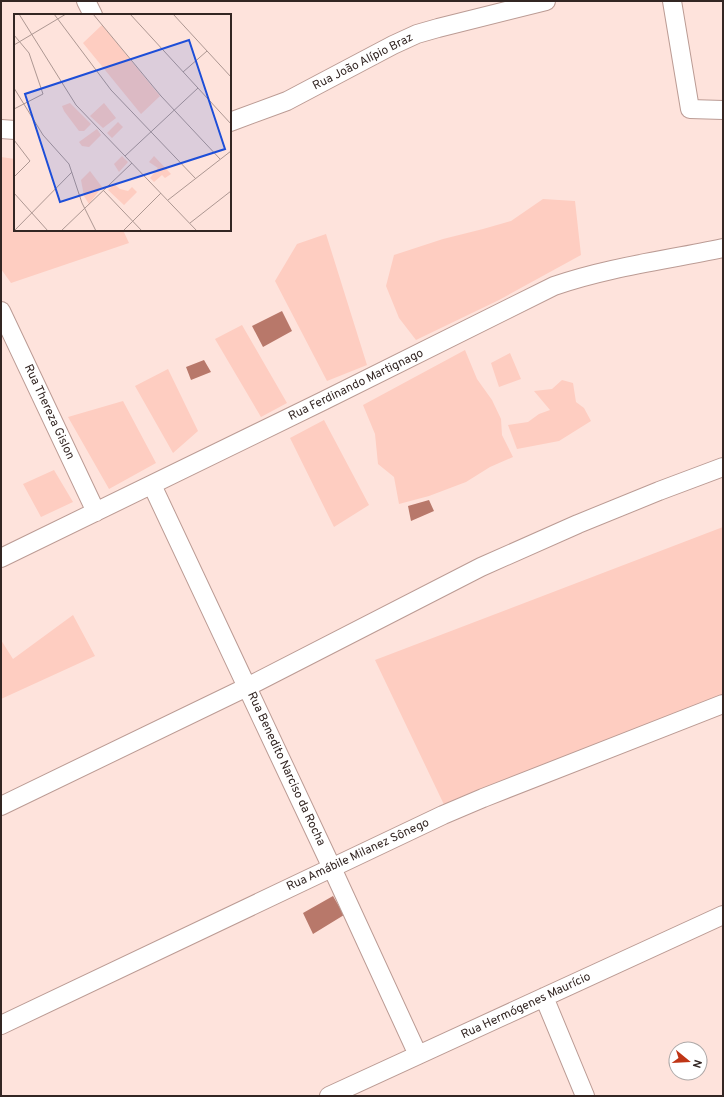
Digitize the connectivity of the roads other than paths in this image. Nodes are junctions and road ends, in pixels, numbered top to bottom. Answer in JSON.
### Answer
{"nodes":[{"id":1,"x":86,"y":1,"type":"edge"},
{"id":2,"x":546,"y":1,"type":"edge"},
{"id":3,"x":672,"y":1,"type":"edge"},
{"id":4,"x":92,"y":14,"type":"edge"},
{"id":5,"x":723,"y":110,"type":"edge"},
{"id":6,"x":231,"y":122,"type":"edge"},
{"id":7,"x":1,"y":129,"type":"edge"},
{"id":8,"x":14,"y":130,"type":"edge"},
{"id":9,"x":723,"y":248,"type":"edge"},
{"id":10,"x":1,"y":311,"type":"edge"},
{"id":11,"x":723,"y":467,"type":"edge"},
{"id":12,"x":152,"y":485,"type":"junction"},
{"id":13,"x":96,"y":512,"type":"junction"},
{"id":14,"x":1,"y":558,"type":"edge"},
{"id":15,"x":247,"y":687,"type":"junction"},
{"id":16,"x":723,"y":704,"type":"edge"},
{"id":17,"x":1,"y":806,"type":"edge"},
{"id":18,"x":332,"y":868,"type":"junction"},
{"id":19,"x":723,"y":915,"type":"edge"},
{"id":20,"x":544,"y":997,"type":"junction"},
{"id":21,"x":1,"y":1025,"type":"edge"},
{"id":22,"x":418,"y":1055,"type":"junction"},
{"id":23,"x":329,"y":1096,"type":"edge"},
{"id":24,"x":585,"y":1096,"type":"edge"}],
"edges":[{"from":1,"to":4,"type":"street"},
{"from":2,"to":6,"type":"street","name":"Rua João Alípio Braz"},
{"from":3,"to":5,"type":"street"},
{"from":7,"to":8,"type":"street"},
{"from":9,"to":12,"type":"street","name":"Rua Ferdinando Martignago"},
{"from":10,"to":13,"type":"street","name":"Rua Thereza Gislon"},
{"from":11,"to":15,"type":"street"},
{"from":12,"to":13,"type":"street","name":"Rua Ferdinando Martignago"},
{"from":12,"to":15,"type":"street","name":"Rua Benedito Narciso da Rocha"},
{"from":13,"to":14,"type":"street","name":"Rua Ferdinando Martignago"},
{"from":15,"to":17,"type":"street"},
{"from":15,"to":18,"type":"street","name":"Rua Benedito Narciso da Rocha"},
{"from":16,"to":18,"type":"street","name":"Rua Amábile Milanez Sônego"},
{"from":18,"to":21,"type":"street","name":"Rua Amábile Milanez Sônego"},
{"from":18,"to":22,"type":"street","name":"Rua Benedito Narciso da Rocha"},
{"from":19,"to":20,"type":"street","name":"Rua Hermógenes Maurício"},
{"from":20,"to":22,"type":"street","name":"Rua Hermógenes Maurício"},
{"from":20,"to":24,"type":"street"},
{"from":22,"to":23,"type":"street","name":"Rua Hermógenes Maurício"}]}
